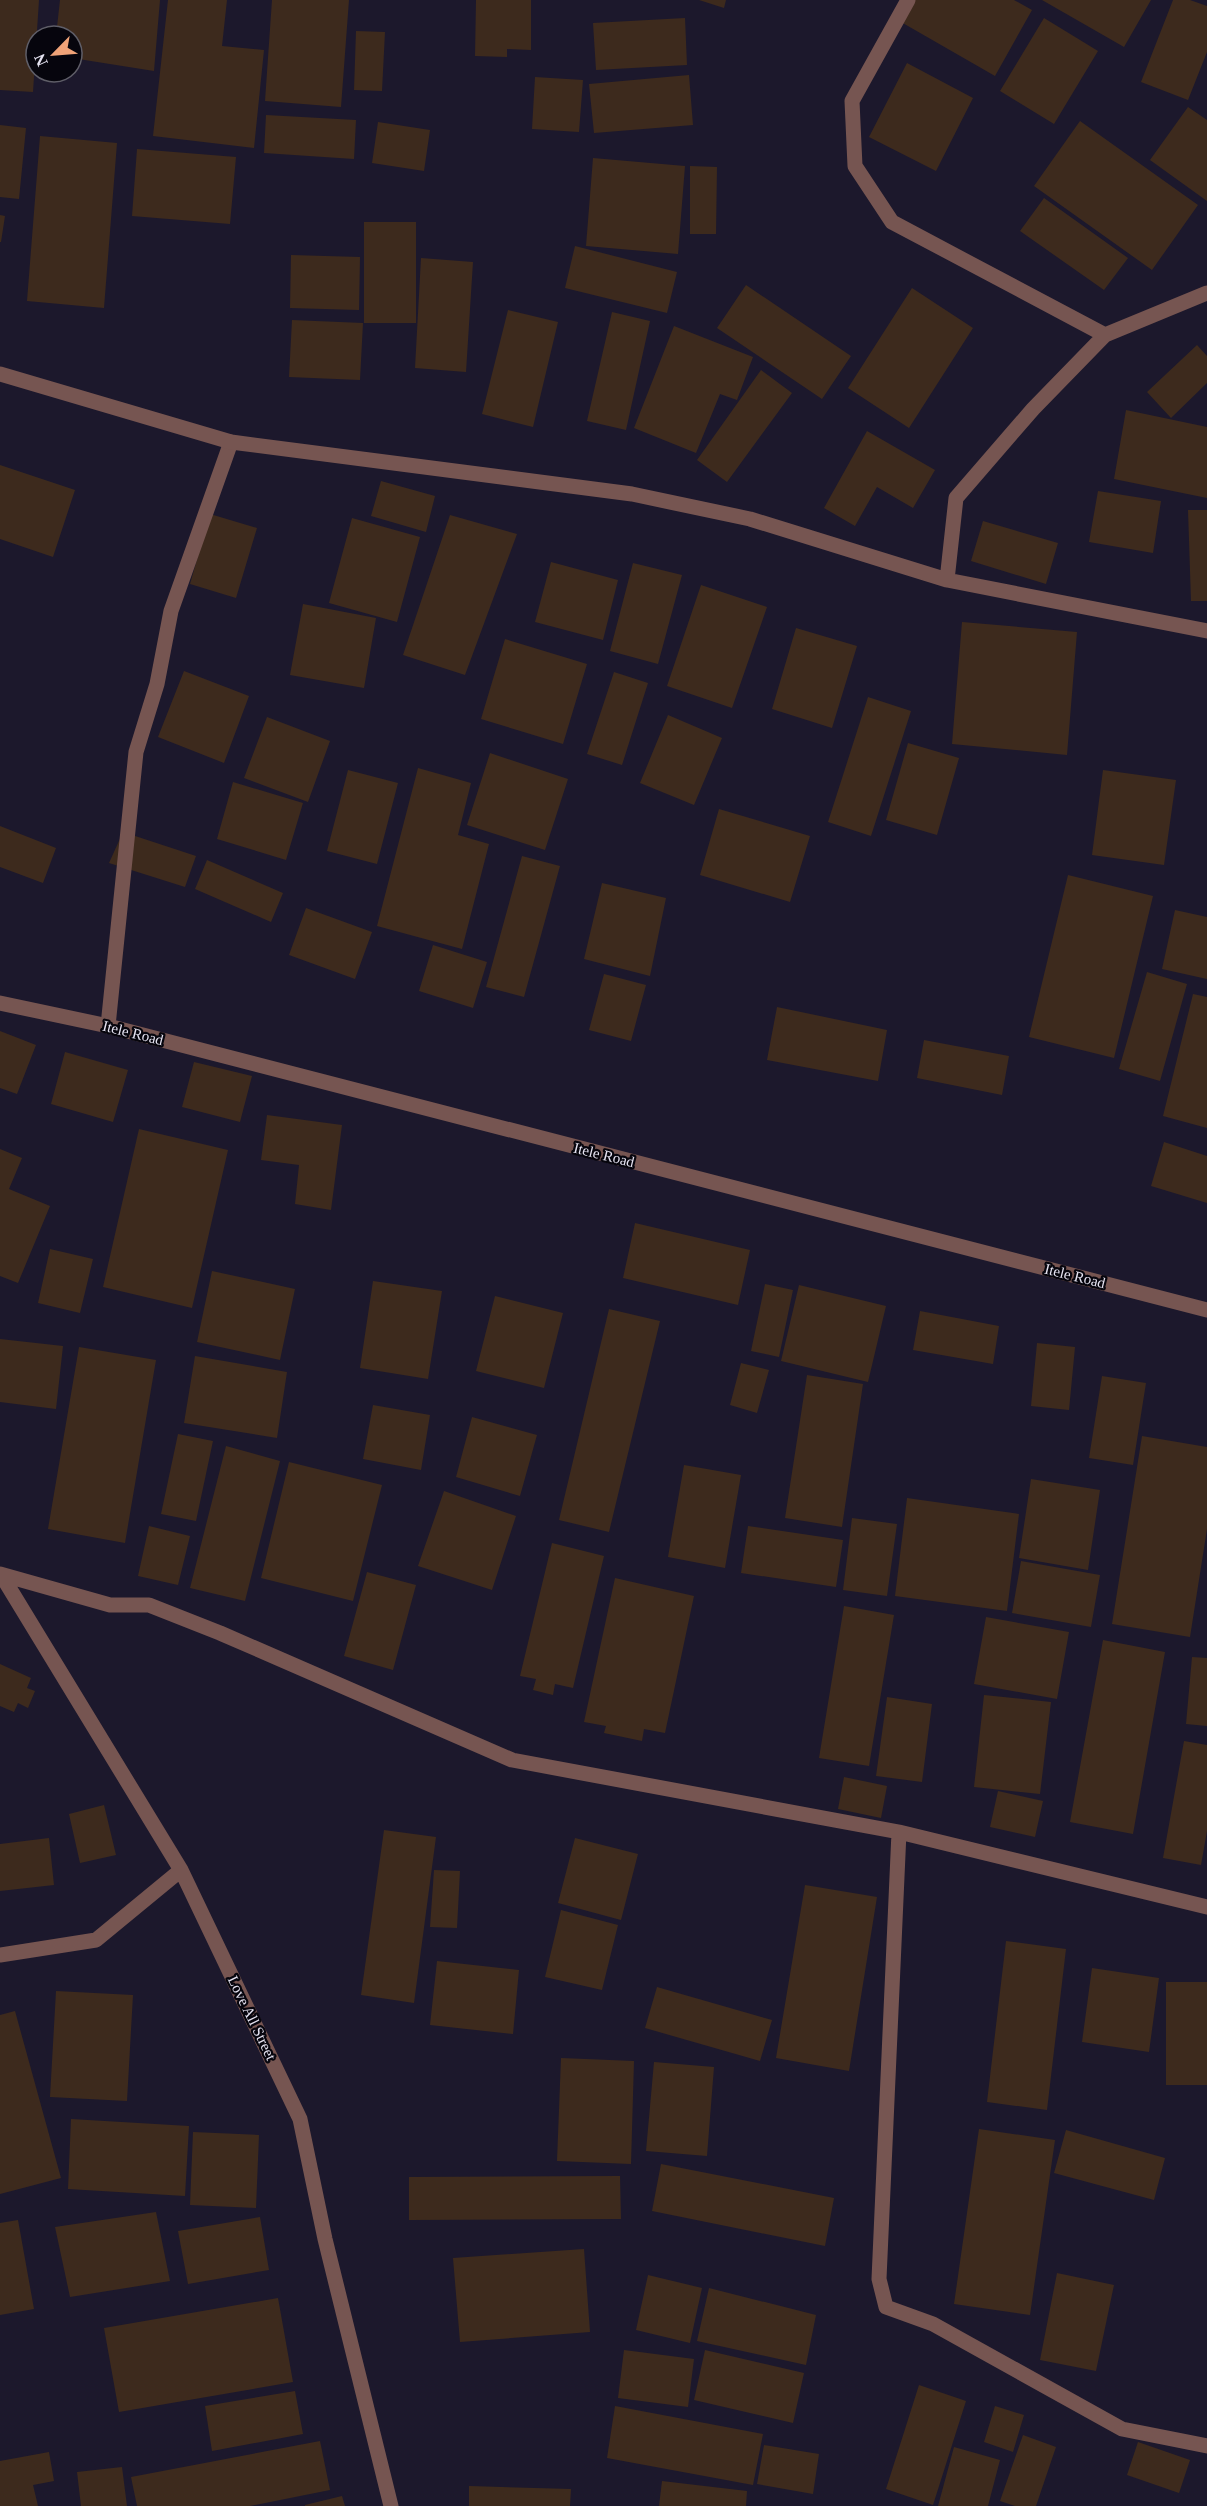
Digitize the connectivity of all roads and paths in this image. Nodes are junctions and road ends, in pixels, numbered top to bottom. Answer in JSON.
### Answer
{"nodes":[{"id":1,"x":908,"y":0,"type":"edge"},
{"id":2,"x":1207,"y":293,"type":"edge"},
{"id":3,"x":1104,"y":335,"type":"junction"},
{"id":4,"x":0,"y":374,"type":"edge"},
{"id":5,"x":231,"y":442,"type":"junction"},
{"id":6,"x":947,"y":580,"type":"junction"},
{"id":7,"x":1207,"y":631,"type":"edge"},
{"id":8,"x":0,"y":1003,"type":"edge"},
{"id":9,"x":108,"y":1026,"type":"junction"},
{"id":10,"x":1207,"y":1310,"type":"edge"},
{"id":11,"x":1,"y":1575,"type":"edge"},
{"id":12,"x":899,"y":1832,"type":"junction"},
{"id":13,"x":181,"y":1870,"type":"junction"},
{"id":14,"x":1207,"y":1907,"type":"edge"},
{"id":15,"x":0,"y":1955,"type":"edge"},
{"id":16,"x":1207,"y":2446,"type":"edge"},
{"id":17,"x":391,"y":2506,"type":"edge"}],
"edges":[{"from":1,"to":3,"type":"street"},
{"from":2,"to":3,"type":"street"},
{"from":3,"to":6,"type":"street"},
{"from":4,"to":5,"type":"street"},
{"from":5,"to":6,"type":"street"},
{"from":5,"to":9,"type":"street"},
{"from":6,"to":7,"type":"street"},
{"from":8,"to":9,"type":"street","name":"Itele Road"},
{"from":9,"to":10,"type":"street","name":"Itele Road"},
{"from":11,"to":12,"type":"street"},
{"from":11,"to":13,"type":"street","name":"Love All Street"},
{"from":12,"to":14,"type":"street"},
{"from":12,"to":16,"type":"street"},
{"from":13,"to":15,"type":"street"},
{"from":13,"to":17,"type":"street","name":"Love All Street"}]}
